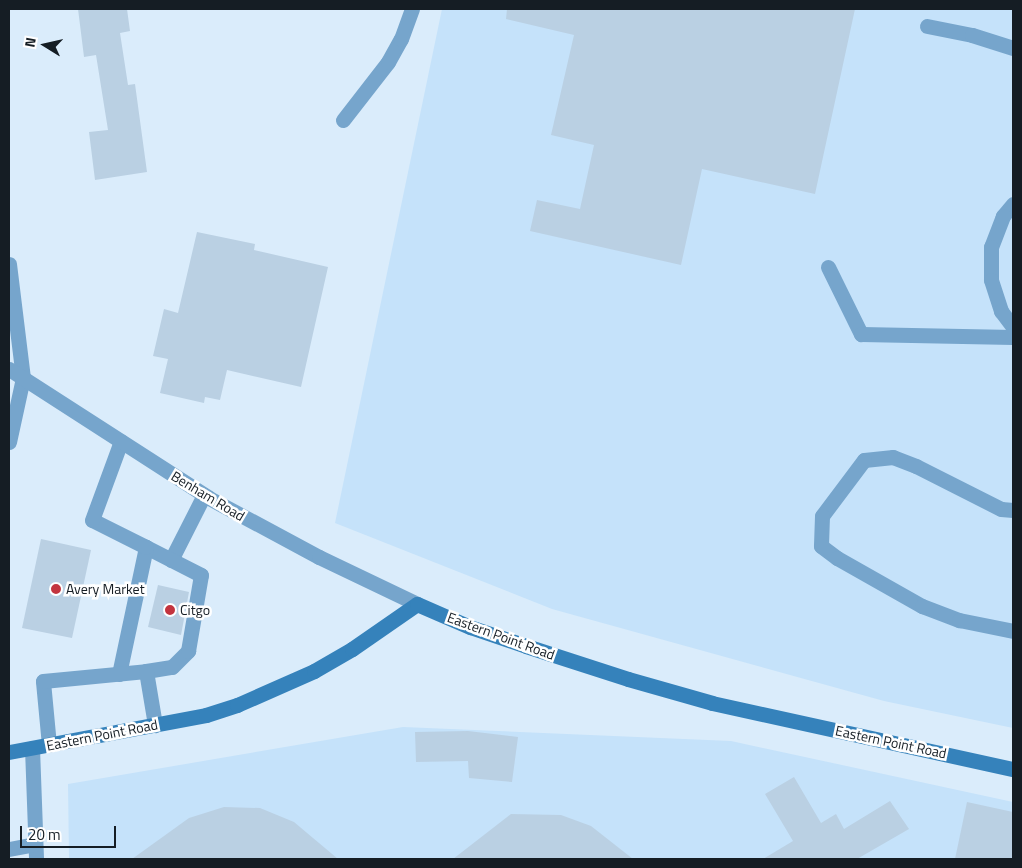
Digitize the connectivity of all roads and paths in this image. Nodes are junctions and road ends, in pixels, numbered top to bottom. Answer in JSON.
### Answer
{"nodes":[{"id":1,"x":412,"y":9,"type":"edge"},
{"id":2,"x":927,"y":26,"type":"dead end"},
{"id":3,"x":1013,"y":48,"type":"edge"},
{"id":4,"x":343,"y":120,"type":"dead end"},
{"id":5,"x":1013,"y":204,"type":"edge"},
{"id":6,"x":9,"y":264,"type":"edge"},
{"id":7,"x":828,"y":267,"type":"dead end"},
{"id":8,"x":1013,"y":327,"type":"edge"},
{"id":9,"x":1013,"y":337,"type":"edge"},
{"id":10,"x":9,"y":369,"type":"edge"},
{"id":11,"x":23,"y":378,"type":"junction"},
{"id":12,"x":121,"y":441,"type":"junction"},
{"id":13,"x":9,"y":442,"type":"edge"},
{"id":14,"x":204,"y":495,"type":"junction"},
{"id":15,"x":1013,"y":510,"type":"edge"},
{"id":16,"x":146,"y":547,"type":"junction"},
{"id":17,"x":171,"y":560,"type":"junction"},
{"id":18,"x":417,"y":604,"type":"junction"},
{"id":19,"x":1013,"y":631,"type":"edge"},
{"id":20,"x":146,"y":671,"type":"junction"},
{"id":21,"x":119,"y":674,"type":"junction"},
{"id":22,"x":155,"y":725,"type":"junction"},
{"id":23,"x":48,"y":745,"type":"junction"},
{"id":24,"x":32,"y":748,"type":"junction"},
{"id":25,"x":9,"y":752,"type":"edge"},
{"id":26,"x":1013,"y":769,"type":"edge"},
{"id":27,"x":36,"y":844,"type":"junction"},
{"id":28,"x":9,"y":849,"type":"edge"},
{"id":29,"x":36,"y":859,"type":"edge"}],
"edges":[{"from":1,"to":4,"type":"street"},
{"from":2,"to":3,"type":"street"},
{"from":5,"to":8,"type":"street"},
{"from":6,"to":11,"type":"street"},
{"from":7,"to":9,"type":"street"},
{"from":10,"to":11,"type":"street","name":"Benham Road"},
{"from":11,"to":12,"type":"street","name":"Benham Road"},
{"from":11,"to":13,"type":"street"},
{"from":12,"to":14,"type":"street","name":"Benham Road"},
{"from":12,"to":16,"type":"street"},
{"from":14,"to":17,"type":"street"},
{"from":14,"to":18,"type":"street","name":"Benham Road"},
{"from":15,"to":19,"type":"street"},
{"from":16,"to":17,"type":"street"},
{"from":16,"to":21,"type":"street"},
{"from":17,"to":20,"type":"street"},
{"from":18,"to":22,"type":"main road","name":"Eastern Point Road"},
{"from":18,"to":26,"type":"main road","name":"Eastern Point Road"},
{"from":20,"to":21,"type":"street"},
{"from":20,"to":22,"type":"street"},
{"from":21,"to":23,"type":"street"},
{"from":22,"to":23,"type":"main road","name":"Eastern Point Road"},
{"from":23,"to":24,"type":"main road","name":"Eastern Point Road"},
{"from":24,"to":25,"type":"main road","name":"Eastern Point Road"},
{"from":24,"to":27,"type":"street"},
{"from":27,"to":28,"type":"street"},
{"from":27,"to":29,"type":"street"}]}
